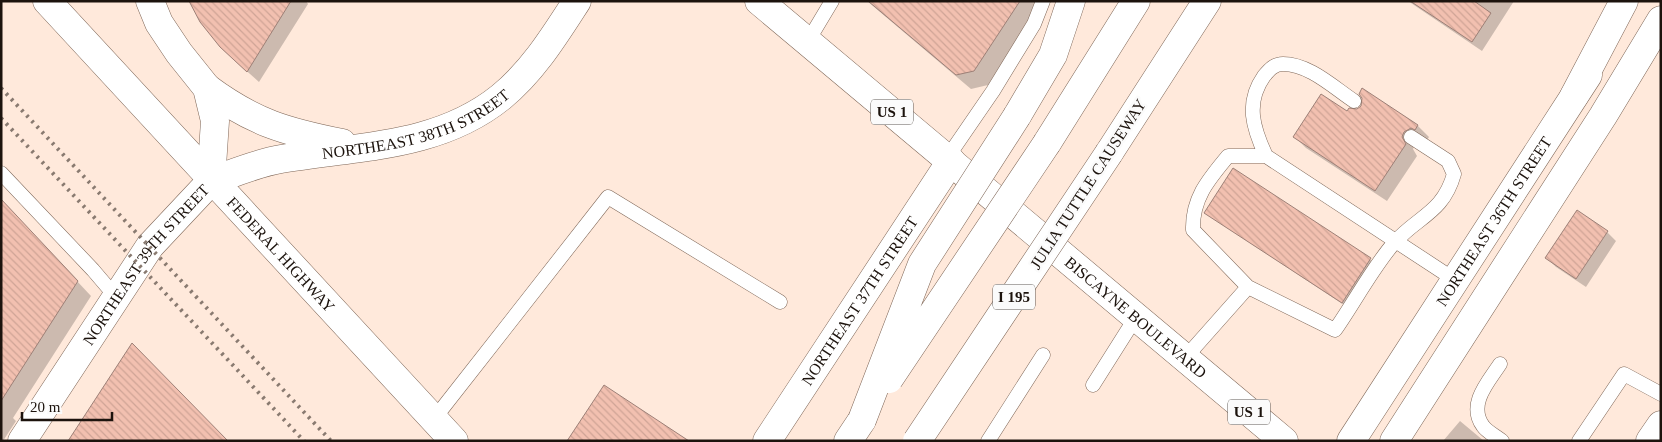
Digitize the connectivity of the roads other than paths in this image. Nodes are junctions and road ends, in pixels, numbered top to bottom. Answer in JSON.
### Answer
{"nodes":[{"id":1,"x":47,"y":1,"type":"edge"},
{"id":2,"x":150,"y":1,"type":"edge"},
{"id":3,"x":577,"y":1,"type":"edge"},
{"id":4,"x":759,"y":1,"type":"edge"},
{"id":5,"x":832,"y":1,"type":"edge"},
{"id":6,"x":1043,"y":1,"type":"edge"},
{"id":7,"x":1071,"y":1,"type":"edge"},
{"id":8,"x":1136,"y":1,"type":"edge"},
{"id":9,"x":1207,"y":1,"type":"edge"},
{"id":10,"x":1223,"y":1,"type":"edge"},
{"id":11,"x":1624,"y":1,"type":"edge"},
{"id":12,"x":1637,"y":1,"type":"edge"},
{"id":13,"x":1661,"y":20,"type":"edge"},
{"id":14,"x":808,"y":41,"type":"junction"},
{"id":15,"x":1163,"y":69,"type":"junction"},
{"id":16,"x":208,"y":88,"type":"junction"},
{"id":17,"x":1574,"y":96,"type":"junction"},
{"id":18,"x":1354,"y":100,"type":"dead end"},
{"id":19,"x":1411,"y":137,"type":"dead end"},
{"id":20,"x":364,"y":148,"type":"junction"},
{"id":21,"x":1266,"y":156,"type":"junction"},
{"id":22,"x":949,"y":160,"type":"junction"},
{"id":23,"x":1,"y":173,"type":"edge"},
{"id":24,"x":211,"y":180,"type":"junction"},
{"id":25,"x":1395,"y":243,"type":"junction"},
{"id":26,"x":1455,"y":280,"type":"junction"},
{"id":27,"x":1248,"y":287,"type":"junction"},
{"id":28,"x":116,"y":297,"type":"junction"},
{"id":29,"x":780,"y":302,"type":"dead end"},
{"id":30,"x":1136,"y":317,"type":"junction"},
{"id":31,"x":1043,"y":355,"type":"dead end"},
{"id":32,"x":1185,"y":358,"type":"junction"},
{"id":33,"x":1500,"y":364,"type":"dead end"},
{"id":34,"x":1093,"y":385,"type":"dead end"},
{"id":35,"x":1661,"y":394,"type":"edge"},
{"id":36,"x":434,"y":419,"type":"junction"},
{"id":37,"x":1661,"y":425,"type":"edge"},
{"id":38,"x":855,"y":430,"type":"edge"},
{"id":39,"x":22,"y":441,"type":"edge"},
{"id":40,"x":454,"y":441,"type":"edge"},
{"id":41,"x":767,"y":441,"type":"edge"},
{"id":42,"x":917,"y":441,"type":"edge"},
{"id":43,"x":988,"y":441,"type":"edge"},
{"id":44,"x":1284,"y":441,"type":"edge"},
{"id":45,"x":1351,"y":441,"type":"edge"},
{"id":46,"x":1394,"y":441,"type":"edge"},
{"id":47,"x":1502,"y":441,"type":"edge"},
{"id":48,"x":1579,"y":441,"type":"edge"},
{"id":49,"x":1650,"y":441,"type":"edge"}],
"edges":[{"from":1,"to":24,"type":"main road","name":"FEDERAL HIGHWAY"},
{"from":2,"to":16,"type":"main road","name":"NORTHEAST 39TH STREET"},
{"from":3,"to":20,"type":"main road","name":"NORTHEAST 38TH STREET"},
{"from":4,"to":14,"type":"main road","name":"BISCAYNE BOULEVARD","number":"US 1"},
{"from":5,"to":14,"type":"lane"},
{"from":6,"to":22,"type":"lane"},
{"from":7,"to":38,"type":"main road","bridge":true},
{"from":8,"to":38,"type":"main road","bridge":true},
{"from":9,"to":15,"type":"main road","name":"JULIA TUTTLE CAUSEWAY","number":"I 195"},
{"from":10,"to":15,"type":"main road"},
{"from":11,"to":17,"type":"main road"},
{"from":12,"to":17,"type":"main road","name":"NORTHEAST 36TH STREET"},
{"from":13,"to":46,"type":"main road"},
{"from":14,"to":22,"type":"main road","name":"BISCAYNE BOULEVARD","number":"US 1"},
{"from":15,"to":42,"type":"main road","name":"JULIA TUTTLE CAUSEWAY","number":"I 195","bridge":true},
{"from":16,"to":20,"type":"main road"},
{"from":16,"to":24,"type":"main road","name":"NORTHEAST 39TH STREET"},
{"from":17,"to":26,"type":"main road","name":"NORTHEAST 36TH STREET"},
{"from":18,"to":21,"type":"lane"},
{"from":19,"to":25,"type":"lane"},
{"from":20,"to":24,"type":"main road","name":"NORTHEAST 38TH STREET"},
{"from":21,"to":25,"type":"lane"},
{"from":21,"to":27,"type":"lane"},
{"from":22,"to":30,"type":"main road","name":"BISCAYNE BOULEVARD","number":"US 1"},
{"from":22,"to":41,"type":"main road","name":"NORTHEAST 37TH STREET"},
{"from":23,"to":28,"type":"lane"},
{"from":24,"to":28,"type":"main road","name":"NORTHEAST 39TH STREET"},
{"from":24,"to":36,"type":"main road","name":"FEDERAL HIGHWAY"},
{"from":25,"to":26,"type":"lane"},
{"from":25,"to":27,"type":"lane"},
{"from":26,"to":45,"type":"main road","name":"NORTHEAST 36TH STREET"},
{"from":27,"to":32,"type":"lane"},
{"from":28,"to":39,"type":"main road","name":"NORTHEAST 39TH STREET"},
{"from":29,"to":36,"type":"lane"},
{"from":30,"to":32,"type":"main road","name":"BISCAYNE BOULEVARD","number":"US 1"},
{"from":30,"to":34,"type":"lane"},
{"from":31,"to":43,"type":"lane"},
{"from":32,"to":44,"type":"main road","name":"BISCAYNE BOULEVARD","number":"US 1"},
{"from":33,"to":47,"type":"lane"},
{"from":35,"to":48,"type":"lane"},
{"from":36,"to":40,"type":"main road","name":"FEDERAL HIGHWAY"},
{"from":37,"to":49,"type":"main road"}]}
